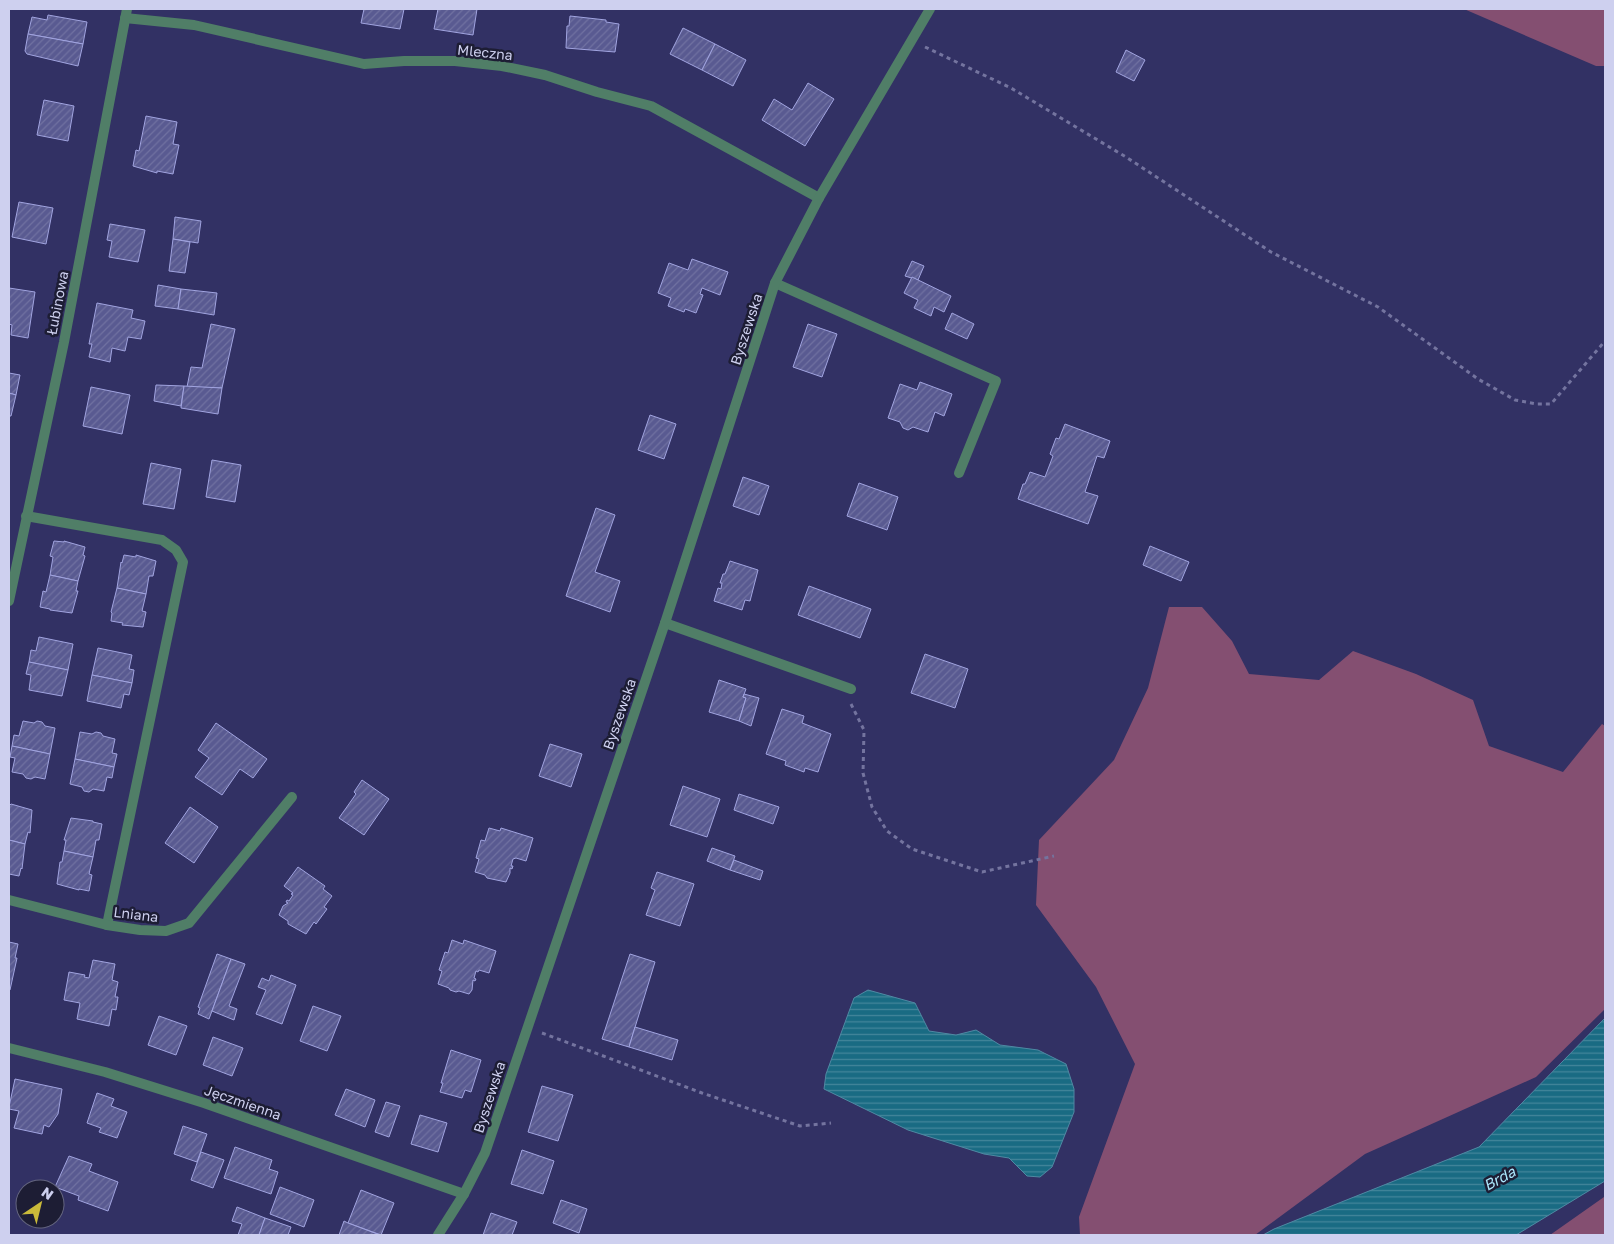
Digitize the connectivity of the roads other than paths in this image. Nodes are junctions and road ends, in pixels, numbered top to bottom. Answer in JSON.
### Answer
{"nodes":[{"id":1,"x":930,"y":9,"type":"edge"},
{"id":2,"x":126,"y":14,"type":"edge"},
{"id":3,"x":819,"y":198,"type":"junction"},
{"id":4,"x":775,"y":283,"type":"junction"},
{"id":5,"x":958,"y":472,"type":"dead end"},
{"id":6,"x":26,"y":516,"type":"junction"},
{"id":7,"x":9,"y":600,"type":"edge"},
{"id":8,"x":665,"y":623,"type":"junction"},
{"id":9,"x":846,"y":688,"type":"road end"},
{"id":10,"x":292,"y":797,"type":"dead end"},
{"id":11,"x":9,"y":900,"type":"edge"},
{"id":12,"x":108,"y":925,"type":"junction"},
{"id":13,"x":9,"y":1048,"type":"edge"},
{"id":14,"x":464,"y":1194,"type":"junction"},
{"id":15,"x":438,"y":1235,"type":"edge"}],
"edges":[{"from":1,"to":3,"type":"street","name":"Byszewska"},
{"from":2,"to":3,"type":"street","name":"Mleczna"},
{"from":2,"to":6,"type":"street","name":"Łubinowa"},
{"from":3,"to":4,"type":"street","name":"Byszewska"},
{"from":4,"to":5,"type":"street"},
{"from":4,"to":8,"type":"street","name":"Byszewska"},
{"from":6,"to":7,"type":"street","name":"Łubinowa"},
{"from":6,"to":12,"type":"street"},
{"from":8,"to":9,"type":"street"},
{"from":8,"to":14,"type":"street","name":"Byszewska"},
{"from":10,"to":12,"type":"street","name":"Lniana"},
{"from":11,"to":12,"type":"street","name":"Lniana"},
{"from":13,"to":14,"type":"street","name":"Jęczmienna"},
{"from":14,"to":15,"type":"street","name":"Byszewska"}]}
